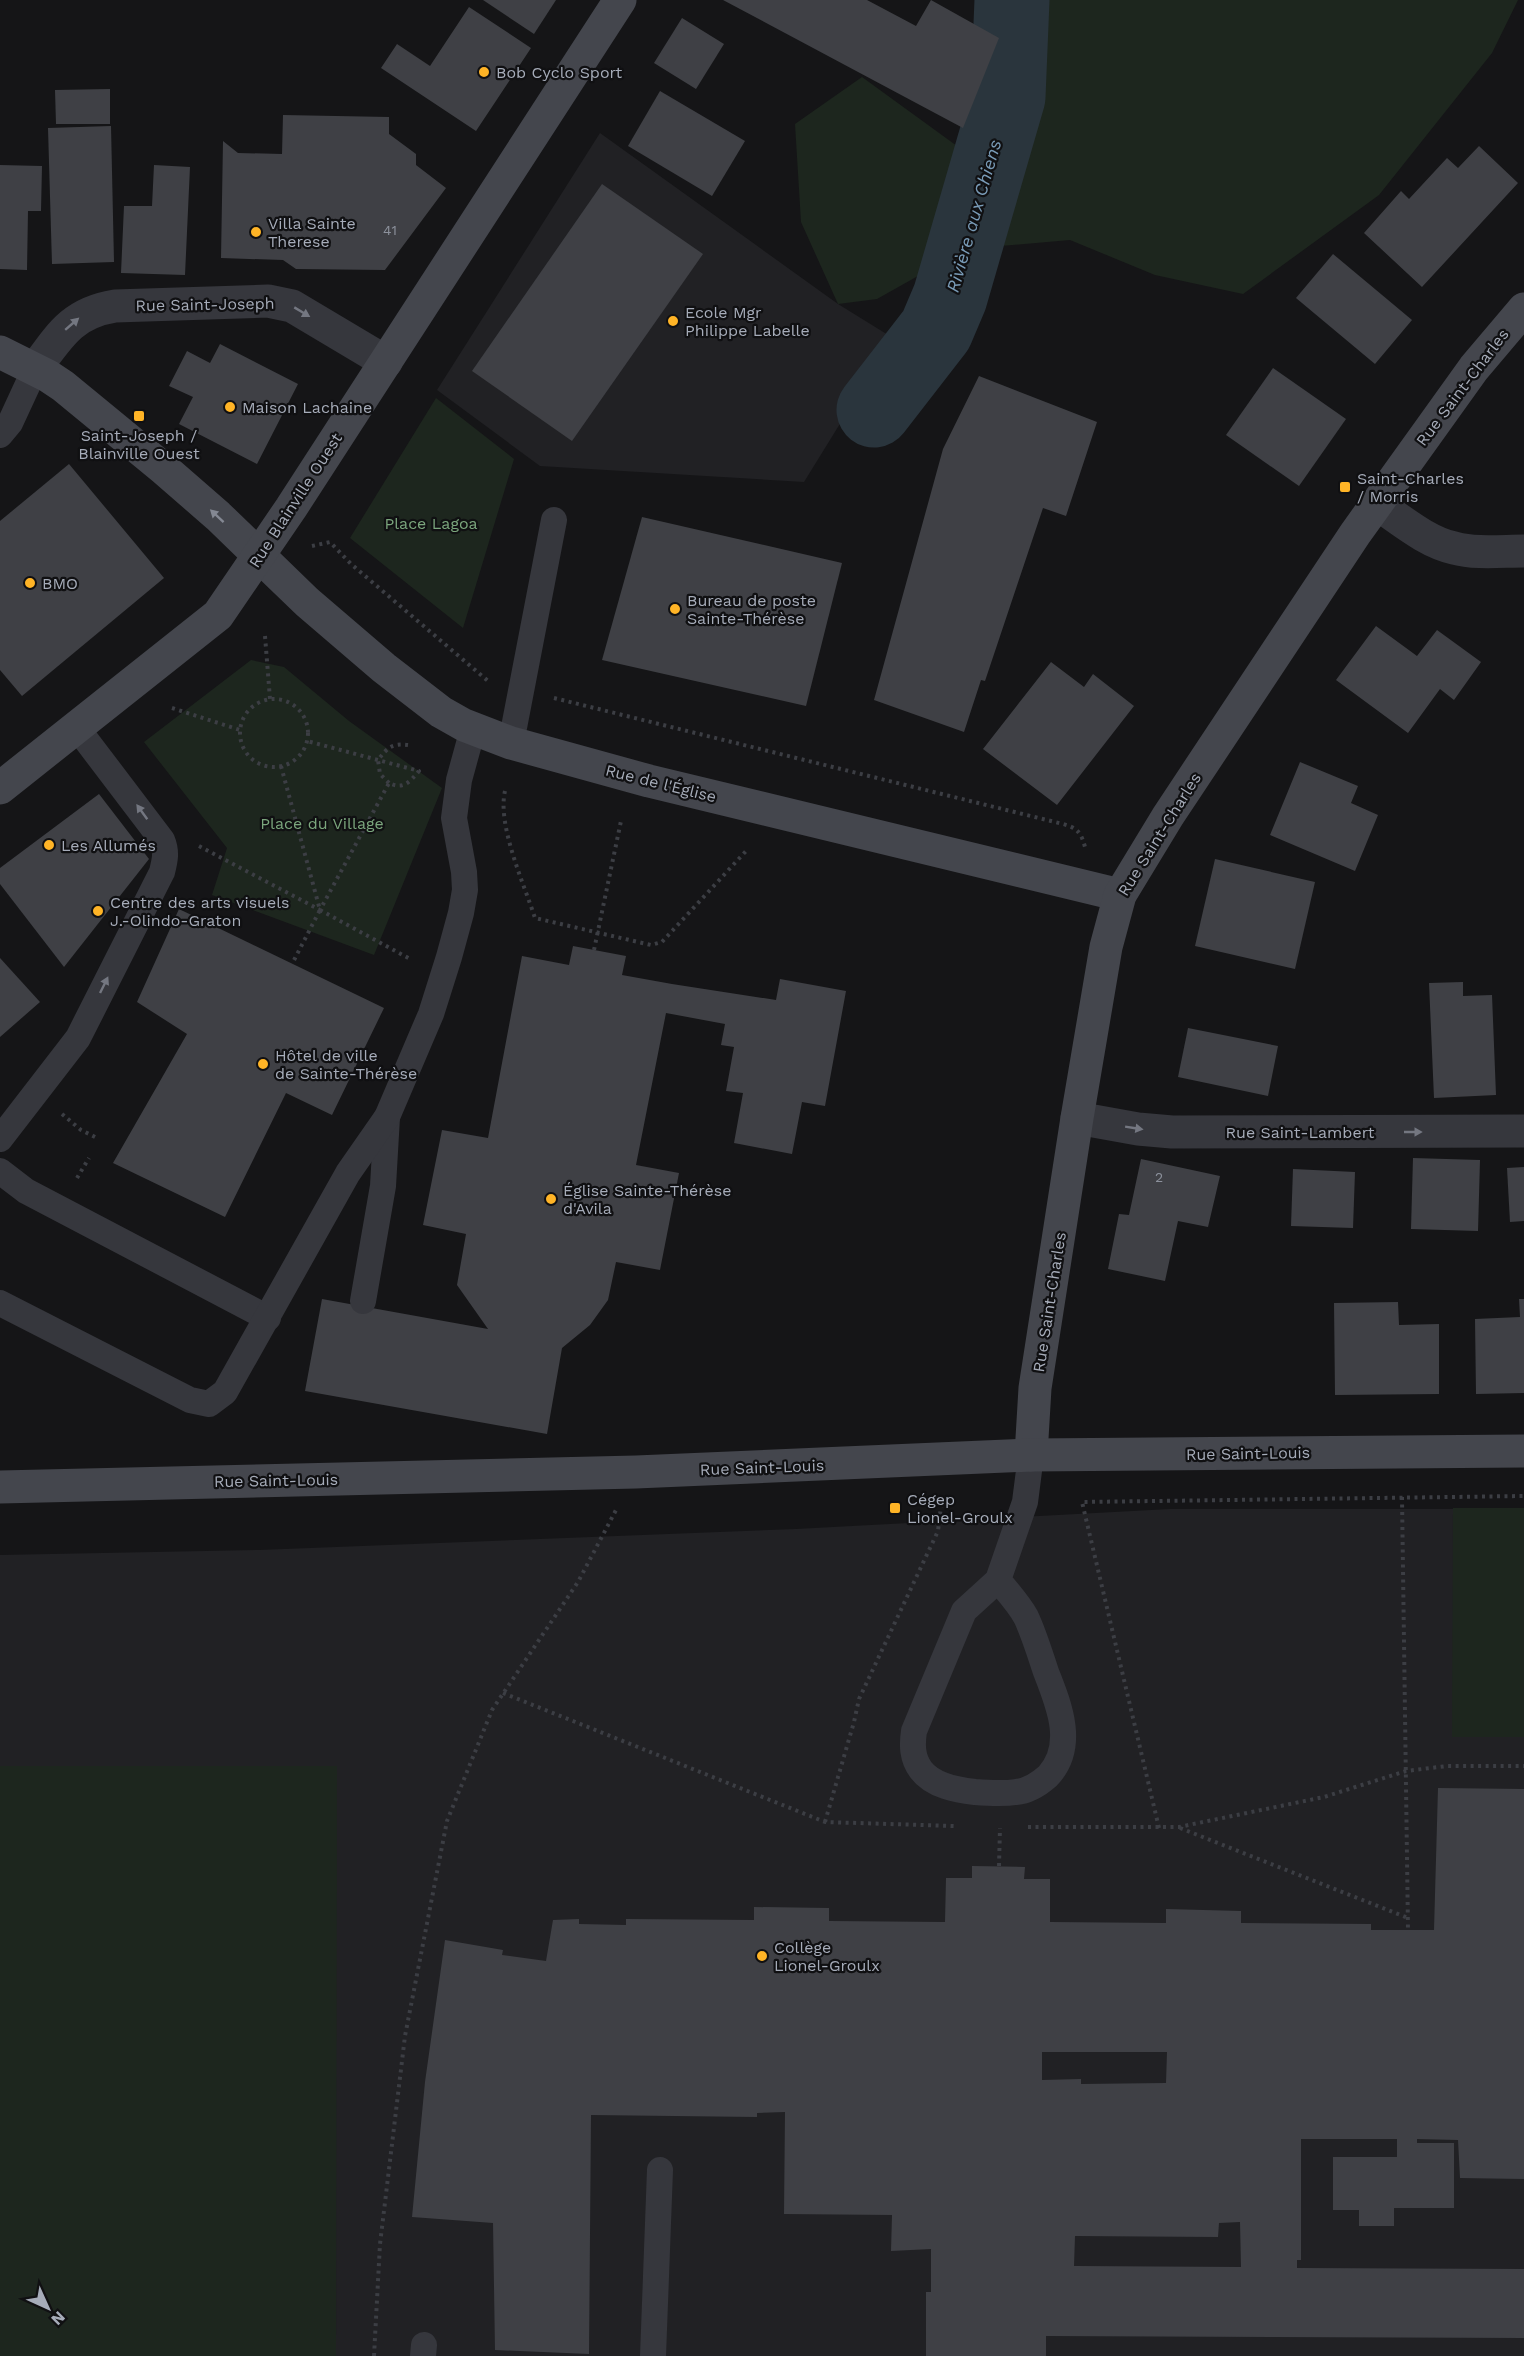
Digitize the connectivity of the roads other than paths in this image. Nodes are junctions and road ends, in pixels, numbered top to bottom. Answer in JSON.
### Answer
{"nodes":[{"id":1,"x":620,"y":0,"type":"edge"},
{"id":2,"x":1524,"y":309,"type":"edge"},
{"id":3,"x":0,"y":352,"type":"edge"},
{"id":4,"x":386,"y":362,"type":"junction"},
{"id":5,"x":35,"y":369,"type":"junction"},
{"id":6,"x":0,"y":435,"type":"edge"},
{"id":7,"x":1377,"y":504,"type":"junction"},
{"id":8,"x":554,"y":520,"type":"dead end"},
{"id":9,"x":1524,"y":551,"type":"edge"},
{"id":10,"x":259,"y":556,"type":"junction"},
{"id":11,"x":77,"y":728,"type":"junction"},
{"id":12,"x":473,"y":729,"type":"junction"},
{"id":13,"x":511,"y":743,"type":"junction"},
{"id":14,"x":0,"y":788,"type":"edge"},
{"id":15,"x":1120,"y":896,"type":"junction"},
{"id":16,"x":387,"y":1117,"type":"junction"},
{"id":17,"x":1077,"y":1118,"type":"junction"},
{"id":18,"x":1524,"y":1131,"type":"edge"},
{"id":19,"x":0,"y":1138,"type":"edge"},
{"id":20,"x":0,"y":1171,"type":"edge"},
{"id":21,"x":363,"y":1301,"type":"dead end"},
{"id":22,"x":0,"y":1303,"type":"edge"},
{"id":23,"x":268,"y":1318,"type":"junction"},
{"id":24,"x":1524,"y":1451,"type":"edge"},
{"id":25,"x":1031,"y":1455,"type":"junction"},
{"id":26,"x":0,"y":1487,"type":"edge"},
{"id":27,"x":998,"y":1580,"type":"junction"},
{"id":28,"x":660,"y":2170,"type":"dead end"},
{"id":29,"x":653,"y":2356,"type":"edge"}],
"edges":[{"from":1,"to":4,"type":"street","name":"Rue Blainville Ouest"},
{"from":2,"to":7,"type":"street","name":"Rue Saint-Charles"},
{"from":3,"to":5,"type":"street"},
{"from":5,"to":4,"type":"street","name":"Rue Saint-Joseph","one_way":true},
{"from":4,"to":10,"type":"street","name":"Rue Blainville Ouest"},
{"from":5,"to":6,"type":"lane"},
{"from":10,"to":5,"type":"street","one_way":true},
{"from":7,"to":9,"type":"street"},
{"from":7,"to":15,"type":"street","name":"Rue Saint-Charles"},
{"from":8,"to":13,"type":"lane"},
{"from":10,"to":11,"type":"street","name":"Rue Blainville Ouest"},
{"from":10,"to":12,"type":"street","name":"Rue de l'Église"},
{"from":11,"to":14,"type":"street","name":"Rue Blainville Ouest"},
{"from":19,"to":11,"type":"lane","one_way":true},
{"from":12,"to":13,"type":"street","name":"Rue de l'Église"},
{"from":12,"to":16,"type":"lane"},
{"from":13,"to":15,"type":"street","name":"Rue de l'Église"},
{"from":15,"to":17,"type":"street","name":"Rue Saint-Charles"},
{"from":16,"to":21,"type":"lane"},
{"from":16,"to":23,"type":"lane"},
{"from":17,"to":18,"type":"street","name":"Rue Saint-Lambert","one_way":true},
{"from":17,"to":25,"type":"street","name":"Rue Saint-Charles"},
{"from":20,"to":23,"type":"lane"},
{"from":22,"to":23,"type":"lane"},
{"from":24,"to":25,"type":"street","name":"Rue Saint-Louis"},
{"from":25,"to":26,"type":"street","name":"Rue Saint-Louis"},
{"from":25,"to":27,"type":"lane"},
{"from":27,"to":27,"type":"lane"},
{"from":28,"to":29,"type":"lane"}]}
